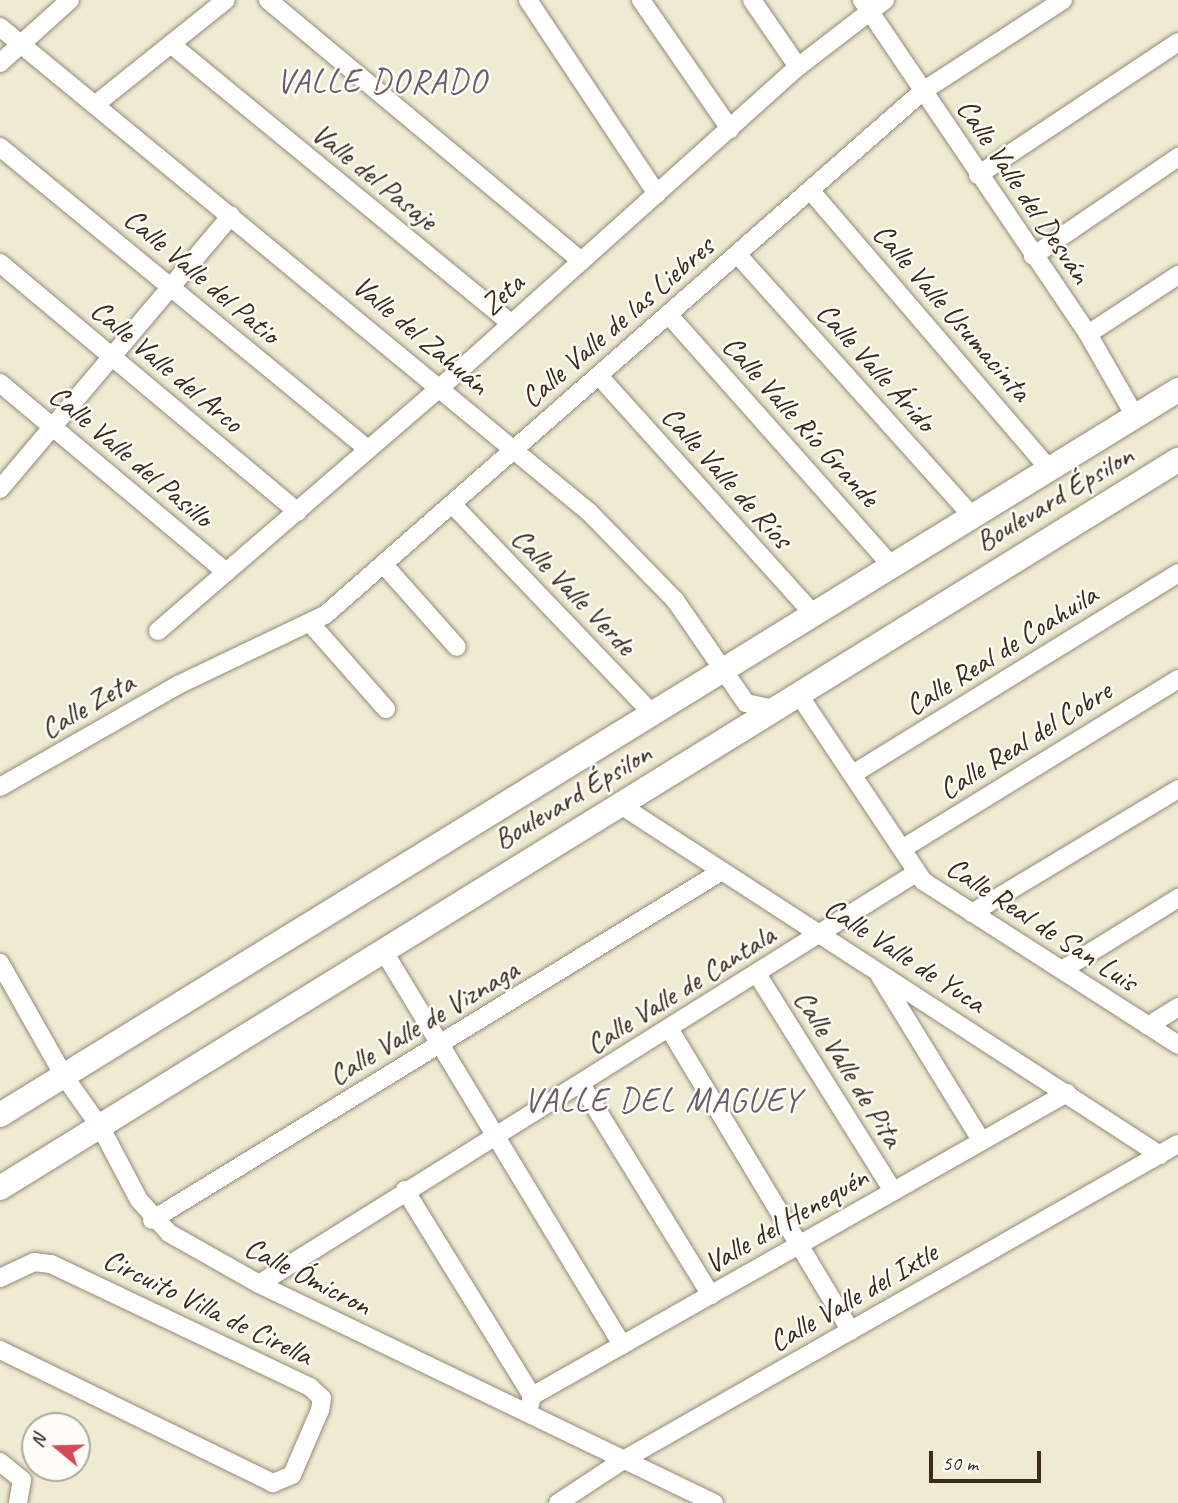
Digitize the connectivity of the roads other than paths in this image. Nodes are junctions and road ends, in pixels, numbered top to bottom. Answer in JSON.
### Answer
{"nodes":[{"id":1,"x":70,"y":0,"type":"edge"},
{"id":2,"x":226,"y":0,"type":"edge"},
{"id":3,"x":268,"y":0,"type":"edge"},
{"id":4,"x":528,"y":0,"type":"edge"},
{"id":5,"x":641,"y":0,"type":"edge"},
{"id":6,"x":752,"y":0,"type":"edge"},
{"id":7,"x":885,"y":0,"type":"edge"},
{"id":8,"x":1063,"y":0,"type":"edge"},
{"id":9,"x":866,"y":6,"type":"edge"},
{"id":10,"x":0,"y":27,"type":"edge"},
{"id":11,"x":20,"y":42,"type":"junction"},
{"id":12,"x":1178,"y":42,"type":"edge"},
{"id":13,"x":172,"y":45,"type":"junction"},
{"id":14,"x":0,"y":63,"type":"edge"},
{"id":15,"x":798,"y":67,"type":"junction"},
{"id":16,"x":923,"y":91,"type":"junction"},
{"id":17,"x":96,"y":104,"type":"junction"},
{"id":18,"x":730,"y":129,"type":"junction"},
{"id":19,"x":0,"y":147,"type":"edge"},
{"id":20,"x":1178,"y":157,"type":"edge"},
{"id":21,"x":978,"y":175,"type":"junction"},
{"id":22,"x":810,"y":190,"type":"junction"},
{"id":23,"x":657,"y":194,"type":"junction"},
{"id":24,"x":231,"y":216,"type":"junction"},
{"id":25,"x":737,"y":254,"type":"junction"},
{"id":26,"x":1033,"y":256,"type":"junction"},
{"id":27,"x":581,"y":261,"type":"junction"},
{"id":28,"x":0,"y":263,"type":"edge"},
{"id":29,"x":1178,"y":275,"type":"edge"},
{"id":30,"x":172,"y":286,"type":"junction"},
{"id":31,"x":668,"y":314,"type":"junction"},
{"id":32,"x":511,"y":323,"type":"junction"},
{"id":33,"x":1088,"y":334,"type":"junction"},
{"id":34,"x":114,"y":357,"type":"junction"},
{"id":35,"x":599,"y":376,"type":"junction"},
{"id":36,"x":0,"y":383,"type":"edge"},
{"id":37,"x":441,"y":387,"type":"junction"},
{"id":38,"x":1178,"y":390,"type":"edge"},
{"id":39,"x":1156,"y":408,"type":"edge"},
{"id":40,"x":55,"y":427,"type":"junction"},
{"id":41,"x":368,"y":449,"type":"junction"},
{"id":42,"x":514,"y":450,"type":"junction"},
{"id":43,"x":1177,"y":464,"type":"edge"},
{"id":44,"x":1050,"y":470,"type":"junction"},
{"id":45,"x":0,"y":489,"type":"edge"},
{"id":46,"x":453,"y":505,"type":"junction"},
{"id":47,"x":298,"y":512,"type":"junction"},
{"id":48,"x":972,"y":517,"type":"junction"},
{"id":49,"x":385,"y":566,"type":"junction"},
{"id":50,"x":892,"y":566,"type":"junction"},
{"id":51,"x":226,"y":572,"type":"junction"},
{"id":52,"x":1178,"y":573,"type":"edge"},
{"id":53,"x":814,"y":615,"type":"junction"},
{"id":54,"x":312,"y":625,"type":"junction"},
{"id":55,"x":158,"y":631,"type":"dead end"},
{"id":56,"x":457,"y":647,"type":"dead end"},
{"id":57,"x":726,"y":671,"type":"junction"},
{"id":58,"x":202,"y":672,"type":"joint"},
{"id":59,"x":1178,"y":679,"type":"edge"},
{"id":60,"x":799,"y":695,"type":"junction"},
{"id":61,"x":386,"y":709,"type":"dead end"},
{"id":62,"x":775,"y":709,"type":"junction"},
{"id":63,"x":654,"y":715,"type":"junction"},
{"id":64,"x":853,"y":774,"type":"junction"},
{"id":65,"x":0,"y":787,"type":"edge"},
{"id":66,"x":1178,"y":789,"type":"edge"},
{"id":67,"x":619,"y":804,"type":"junction"},
{"id":68,"x":902,"y":849,"type":"junction"},
{"id":69,"x":722,"y":871,"type":"junction"},
{"id":70,"x":916,"y":873,"type":"junction"},
{"id":71,"x":1178,"y":898,"type":"edge"},
{"id":72,"x":972,"y":913,"type":"junction"},
{"id":73,"x":824,"y":934,"type":"junction"},
{"id":74,"x":383,"y":950,"type":"junction"},
{"id":75,"x":0,"y":963,"type":"edge"},
{"id":76,"x":876,"y":970,"type":"junction"},
{"id":77,"x":1062,"y":970,"type":"junction"},
{"id":78,"x":757,"y":974,"type":"junction"},
{"id":79,"x":1178,"y":1007,"type":"edge"},
{"id":80,"x":1148,"y":1026,"type":"junction"},
{"id":81,"x":670,"y":1030,"type":"junction"},
{"id":82,"x":441,"y":1045,"type":"junction"},
{"id":83,"x":1178,"y":1045,"type":"edge"},
{"id":84,"x":64,"y":1076,"type":"junction"},
{"id":85,"x":581,"y":1084,"type":"junction"},
{"id":86,"x":1067,"y":1093,"type":"junction"},
{"id":87,"x":0,"y":1115,"type":"edge"},
{"id":88,"x":101,"y":1128,"type":"junction"},
{"id":89,"x":494,"y":1135,"type":"junction"},
{"id":90,"x":981,"y":1140,"type":"junction"},
{"id":91,"x":1178,"y":1143,"type":"edge"},
{"id":92,"x":1160,"y":1155,"type":"junction"},
{"id":93,"x":0,"y":1188,"type":"edge"},
{"id":94,"x":405,"y":1190,"type":"junction"},
{"id":95,"x":893,"y":1191,"type":"junction"},
{"id":96,"x":152,"y":1220,"type":"junction"},
{"id":97,"x":802,"y":1244,"type":"junction"},
{"id":98,"x":0,"y":1278,"type":"edge"},
{"id":99,"x":259,"y":1284,"type":"junction"},
{"id":100,"x":711,"y":1295,"type":"junction"},
{"id":101,"x":851,"y":1331,"type":"junction"},
{"id":102,"x":622,"y":1345,"type":"junction"},
{"id":103,"x":0,"y":1350,"type":"edge"},
{"id":104,"x":532,"y":1396,"type":"junction"},
{"id":105,"x":527,"y":1414,"type":"junction"},
{"id":106,"x":625,"y":1459,"type":"junction"},
{"id":107,"x":0,"y":1462,"type":"edge"},
{"id":108,"x":18,"y":1503,"type":"edge"},
{"id":109,"x":558,"y":1503,"type":"edge"},
{"id":110,"x":714,"y":1503,"type":"edge"}],
"edges":[{"from":1,"to":11,"type":"street"},
{"from":2,"to":13,"type":"street"},
{"from":3,"to":27,"type":"street"},
{"from":4,"to":23,"type":"street"},
{"from":5,"to":18,"type":"street"},
{"from":6,"to":15,"type":"street"},
{"from":7,"to":9,"type":"street","name":"Zeta"},
{"from":8,"to":16,"type":"street","name":"Calle Valle de las Liebres"},
{"from":9,"to":15,"type":"street","name":"Zeta"},
{"from":9,"to":16,"type":"street","name":"Calle Valle del Desván"},
{"from":10,"to":11,"type":"street","name":"Valle del Zahuán"},
{"from":11,"to":14,"type":"street"},
{"from":11,"to":17,"type":"street","name":"Valle del Zahuán"},
{"from":12,"to":21,"type":"street"},
{"from":13,"to":17,"type":"street"},
{"from":13,"to":32,"type":"street","name":"Valle del Pasaje"},
{"from":15,"to":18,"type":"street","name":"Zeta"},
{"from":16,"to":21,"type":"street","name":"Calle Valle del Desván"},
{"from":16,"to":22,"type":"street","name":"Calle Valle de las Liebres"},
{"from":17,"to":24,"type":"street","name":"Valle del Zahuán"},
{"from":18,"to":23,"type":"street","name":"Zeta"},
{"from":19,"to":30,"type":"street","name":"Calle Valle del Patio"},
{"from":20,"to":26,"type":"street"},
{"from":21,"to":26,"type":"street","name":"Calle Valle del Desván"},
{"from":22,"to":25,"type":"street","name":"Calle Valle de las Liebres"},
{"from":22,"to":44,"type":"street","name":"Calle Valle Usumacinta"},
{"from":23,"to":27,"type":"street","name":"Zeta"},
{"from":24,"to":30,"type":"street"},
{"from":24,"to":37,"type":"street","name":"Valle del Zahuán"},
{"from":25,"to":31,"type":"street","name":"Calle Valle de las Liebres"},
{"from":25,"to":48,"type":"street","name":"Calle Valle Árido"},
{"from":26,"to":33,"type":"street","name":"Calle Valle del Desván"},
{"from":27,"to":32,"type":"street","name":"Zeta"},
{"from":28,"to":34,"type":"street","name":"Calle Valle del Arco"},
{"from":29,"to":33,"type":"street"},
{"from":30,"to":34,"type":"street"},
{"from":30,"to":41,"type":"street","name":"Calle Valle del Patio"},
{"from":31,"to":35,"type":"street","name":"Calle Valle de las Liebres"},
{"from":31,"to":50,"type":"street","name":"Calle Valle Río Grande"},
{"from":32,"to":37,"type":"street","name":"Zeta"},
{"from":33,"to":39,"type":"street","name":"Calle Valle del Desván"},
{"from":34,"to":40,"type":"street"},
{"from":34,"to":47,"type":"street","name":"Calle Valle del Arco"},
{"from":35,"to":42,"type":"street","name":"Calle Valle de las Liebres"},
{"from":35,"to":53,"type":"street","name":"Calle Valle de Ríos"},
{"from":36,"to":40,"type":"street","name":"Calle Valle del Pasillo"},
{"from":37,"to":41,"type":"street","name":"Zeta"},
{"from":37,"to":42,"type":"street","name":"Valle del Zahuán"},
{"from":38,"to":39,"type":"street","name":"Boulevard Épsilon"},
{"from":39,"to":44,"type":"street","name":"Boulevard Épsilon"},
{"from":40,"to":45,"type":"street"},
{"from":40,"to":51,"type":"street","name":"Calle Valle del Pasillo"},
{"from":41,"to":47,"type":"street","name":"Zeta"},
{"from":42,"to":46,"type":"street","name":"Calle Valle de las Liebres"},
{"from":42,"to":57,"type":"street","name":"Valle del Zahuán"},
{"from":43,"to":60,"type":"street","name":"Boulevard Épsilon"},
{"from":44,"to":48,"type":"street","name":"Boulevard Épsilon"},
{"from":46,"to":49,"type":"street","name":"Calle Valle de las Liebres"},
{"from":46,"to":63,"type":"street","name":"Calle Valle Verde"},
{"from":47,"to":51,"type":"street","name":"Zeta"},
{"from":48,"to":50,"type":"street","name":"Boulevard Épsilon"},
{"from":49,"to":54,"type":"street","name":"Calle Valle de las Liebres"},
{"from":49,"to":56,"type":"street"},
{"from":50,"to":53,"type":"street","name":"Boulevard Épsilon"},
{"from":51,"to":55,"type":"street","name":"Zeta"},
{"from":52,"to":64,"type":"street","name":"Calle Real de Coahuila"},
{"from":53,"to":57,"type":"street","name":"Boulevard Épsilon"},
{"from":54,"to":58,"type":"street","name":"Calle Valle de las Liebres"},
{"from":54,"to":61,"type":"street"},
{"from":57,"to":62,"type":"street","name":"Valle del Zahuán"},
{"from":57,"to":63,"type":"street","name":"Boulevard Épsilon"},
{"from":58,"to":65,"type":"street","name":"Calle Zeta"},
{"from":59,"to":68,"type":"street","name":"Calle Real del Cobre"},
{"from":60,"to":62,"type":"street","name":"Boulevard Épsilon"},
{"from":60,"to":64,"type":"street","name":"Calle Real de San Luis"},
{"from":62,"to":67,"type":"street","name":"Boulevard Épsilon"},
{"from":63,"to":84,"type":"street","name":"Boulevard Épsilon"},
{"from":64,"to":68,"type":"street","name":"Calle Real de San Luis"},
{"from":66,"to":72,"type":"street"},
{"from":67,"to":69,"type":"street","name":"Calle Valle de Yuca"},
{"from":67,"to":74,"type":"street","name":"Boulevard Épsilon"},
{"from":68,"to":70,"type":"street","name":"Calle Real de San Luis"},
{"from":69,"to":73,"type":"street","name":"Calle Valle de Yuca"},
{"from":69,"to":82,"type":"street","name":"Calle Valle de Viznaga"},
{"from":70,"to":72,"type":"street","name":"Calle Real de San Luis"},
{"from":70,"to":73,"type":"street","name":"Calle Valle de Cantala"},
{"from":71,"to":77,"type":"street"},
{"from":72,"to":77,"type":"street","name":"Calle Real de San Luis"},
{"from":73,"to":76,"type":"street","name":"Calle Valle de Yuca"},
{"from":73,"to":78,"type":"street","name":"Calle Valle de Cantala"},
{"from":74,"to":82,"type":"street"},
{"from":74,"to":88,"type":"street","name":"Boulevard Épsilon"},
{"from":75,"to":84,"type":"street"},
{"from":76,"to":86,"type":"street","name":"Calle Valle de Yuca"},
{"from":76,"to":90,"type":"street"},
{"from":77,"to":80,"type":"street","name":"Calle Real de San Luis"},
{"from":78,"to":81,"type":"street","name":"Calle Valle de Cantala"},
{"from":78,"to":95,"type":"street","name":"Calle Valle de Pita"},
{"from":79,"to":80,"type":"street"},
{"from":80,"to":83,"type":"street","name":"Calle Real de San Luis"},
{"from":81,"to":85,"type":"street","name":"Calle Valle de Cantala"},
{"from":81,"to":97,"type":"street"},
{"from":82,"to":89,"type":"street"},
{"from":82,"to":96,"type":"street","name":"Calle Valle de Viznaga"},
{"from":84,"to":87,"type":"street","name":"Boulevard Épsilon"},
{"from":84,"to":88,"type":"street"},
{"from":85,"to":89,"type":"street","name":"Calle Valle de Cantala"},
{"from":85,"to":100,"type":"street"},
{"from":86,"to":90,"type":"street","name":"Valle del Henequén"},
{"from":86,"to":92,"type":"street","name":"Calle Valle de Yuca"},
{"from":88,"to":93,"type":"street","name":"Boulevard Épsilon"},
{"from":88,"to":96,"type":"street"},
{"from":89,"to":94,"type":"street","name":"Calle Valle de Cantala"},
{"from":89,"to":102,"type":"street"},
{"from":90,"to":95,"type":"street","name":"Valle del Henequén"},
{"from":91,"to":92,"type":"street","name":"Calle Valle del Ixtle"},
{"from":92,"to":101,"type":"street","name":"Calle Valle del Ixtle"},
{"from":94,"to":99,"type":"street","name":"Calle Valle de Cantala"},
{"from":94,"to":104,"type":"street"},
{"from":95,"to":97,"type":"street","name":"Valle del Henequén"},
{"from":96,"to":99,"type":"street","name":"Calle Ómicron"},
{"from":97,"to":100,"type":"street","name":"Valle del Henequén"},
{"from":97,"to":101,"type":"street"},
{"from":98,"to":103,"type":"street","name":"Circuito Villa de Cirella"},
{"from":99,"to":105,"type":"street","name":"Calle Ómicron"},
{"from":100,"to":102,"type":"street","name":"Valle del Henequén"},
{"from":101,"to":106,"type":"street","name":"Calle Valle del Ixtle"},
{"from":102,"to":104,"type":"street","name":"Valle del Henequén"},
{"from":104,"to":105,"type":"street"},
{"from":105,"to":106,"type":"street","name":"Calle Ómicron"},
{"from":106,"to":109,"type":"street","name":"Calle Valle del Ixtle"},
{"from":106,"to":110,"type":"street","name":"Calle Ómicron"},
{"from":107,"to":108,"type":"street"}]}
